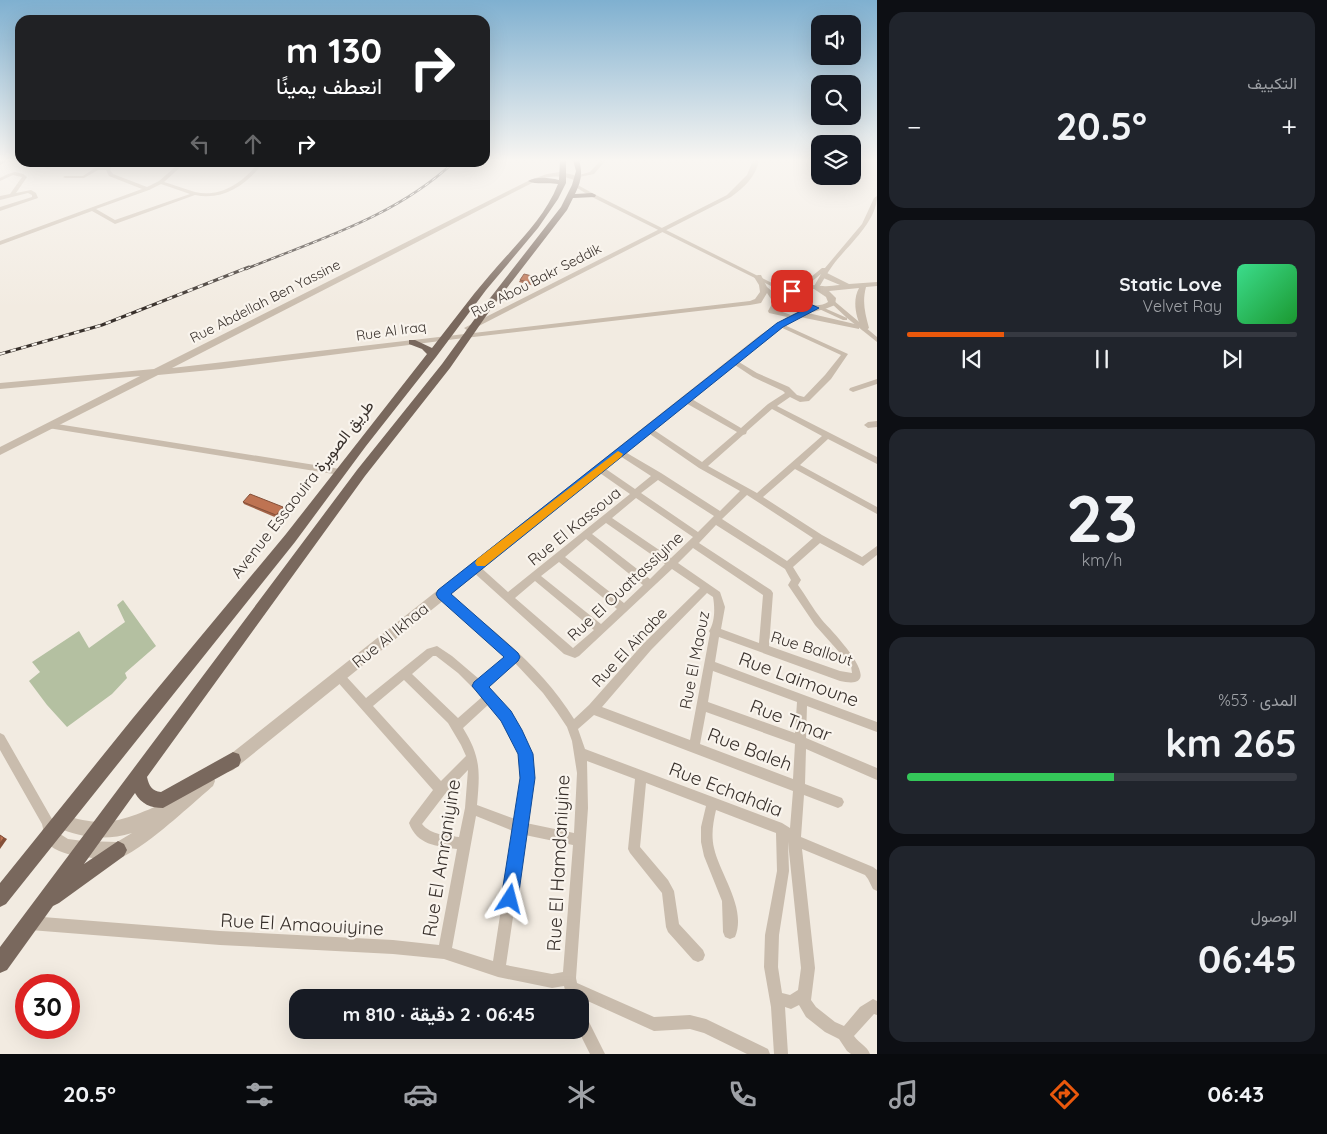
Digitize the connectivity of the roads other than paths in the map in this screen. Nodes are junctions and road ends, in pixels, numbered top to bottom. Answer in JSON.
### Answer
{"nodes":[{"id":1,"x":92,"y":209,"type":"joint"},
{"id":2,"x":151,"y":209,"type":"edge"},
{"id":3,"x":477,"y":209,"type":"edge"},
{"id":4,"x":548,"y":209,"type":"edge"},
{"id":5,"x":557,"y":209,"type":"edge"},
{"id":6,"x":622,"y":209,"type":"edge"},
{"id":7,"x":703,"y":209,"type":"edge"},
{"id":8,"x":871,"y":209,"type":"edge"},
{"id":9,"x":662,"y":230,"type":"junction"},
{"id":10,"x":0,"y":243,"type":"edge"},
{"id":11,"x":829,"y":266,"type":"junction"},
{"id":12,"x":749,"y":272,"type":"junction"},
{"id":13,"x":824,"y":275,"type":"junction"},
{"id":14,"x":758,"y":277,"type":"junction"},
{"id":15,"x":772,"y":284,"type":"junction"},
{"id":16,"x":876,"y":284,"type":"edge"},
{"id":17,"x":853,"y":286,"type":"junction"},
{"id":18,"x":764,"y":288,"type":"junction"},
{"id":19,"x":863,"y":288,"type":"junction"},
{"id":20,"x":819,"y":289,"type":"junction"},
{"id":21,"x":797,"y":292,"type":"junction"},
{"id":22,"x":832,"y":299,"type":"junction"},
{"id":23,"x":758,"y":301,"type":"junction"},
{"id":24,"x":818,"y":308,"type":"junction"},
{"id":25,"x":772,"y":311,"type":"junction"},
{"id":26,"x":799,"y":314,"type":"junction"},
{"id":27,"x":783,"y":320,"type":"junction"},
{"id":28,"x":861,"y":327,"type":"junction"},
{"id":29,"x":472,"y":330,"type":"junction"},
{"id":30,"x":446,"y":337,"type":"junction"},
{"id":31,"x":877,"y":340,"type":"edge"},
{"id":32,"x":412,"y":342,"type":"junction"},
{"id":33,"x":433,"y":355,"type":"junction"},
{"id":34,"x":734,"y":361,"type":"junction"},
{"id":35,"x":154,"y":373,"type":"junction"},
{"id":36,"x":877,"y":381,"type":"edge"},
{"id":37,"x":0,"y":386,"type":"edge"},
{"id":38,"x":854,"y":390,"type":"dead end"},
{"id":39,"x":789,"y":394,"type":"junction"},
{"id":40,"x":687,"y":400,"type":"junction"},
{"id":41,"x":772,"y":406,"type":"junction"},
{"id":42,"x":877,"y":424,"type":"edge"},
{"id":43,"x":868,"y":425,"type":"dead end"},
{"id":44,"x":51,"y":426,"type":"junction"},
{"id":45,"x":648,"y":430,"type":"junction"},
{"id":46,"x":743,"y":432,"type":"junction"},
{"id":47,"x":828,"y":435,"type":"junction"},
{"id":48,"x":0,"y":451,"type":"edge"},
{"id":49,"x":620,"y":452,"type":"junction"},
{"id":50,"x":877,"y":461,"type":"edge"},
{"id":51,"x":794,"y":465,"type":"junction"},
{"id":52,"x":702,"y":466,"type":"junction"},
{"id":53,"x":600,"y":469,"type":"junction"},
{"id":54,"x":340,"y":472,"type":"junction"},
{"id":55,"x":658,"y":475,"type":"junction"},
{"id":56,"x":746,"y":490,"type":"junction"},
{"id":57,"x":638,"y":494,"type":"junction"},
{"id":58,"x":758,"y":497,"type":"junction"},
{"id":59,"x":877,"y":511,"type":"edge"},
{"id":60,"x":605,"y":518,"type":"junction"},
{"id":61,"x":718,"y":518,"type":"junction"},
{"id":62,"x":586,"y":534,"type":"junction"},
{"id":63,"x":819,"y":538,"type":"junction"},
{"id":64,"x":696,"y":540,"type":"junction"},
{"id":65,"x":876,"y":549,"type":"edge"},
{"id":66,"x":559,"y":557,"type":"junction"},
{"id":67,"x":671,"y":563,"type":"junction"},
{"id":68,"x":788,"y":566,"type":"junction"},
{"id":69,"x":475,"y":568,"type":"junction"},
{"id":70,"x":536,"y":577,"type":"junction"},
{"id":71,"x":650,"y":585,"type":"junction"},
{"id":72,"x":707,"y":587,"type":"junction"},
{"id":73,"x":442,"y":594,"type":"junction"},
{"id":74,"x":508,"y":598,"type":"junction"},
{"id":75,"x":623,"y":608,"type":"junction"},
{"id":76,"x":600,"y":629,"type":"junction"},
{"id":77,"x":714,"y":631,"type":"junction"},
{"id":78,"x":764,"y":648,"type":"junction"},
{"id":79,"x":514,"y":657,"type":"junction"},
{"id":80,"x":709,"y":665,"type":"junction"},
{"id":81,"x":405,"y":674,"type":"junction"},
{"id":82,"x":340,"y":676,"type":"junction"},
{"id":83,"x":479,"y":686,"type":"junction"},
{"id":84,"x":489,"y":697,"type":"junction"},
{"id":85,"x":802,"y":699,"type":"junction"},
{"id":86,"x":366,"y":705,"type":"junction"},
{"id":87,"x":701,"y":705,"type":"junction"},
{"id":88,"x":593,"y":709,"type":"junction"},
{"id":89,"x":877,"y":726,"type":"edge"},
{"id":90,"x":456,"y":727,"type":"junction"},
{"id":91,"x":572,"y":727,"type":"junction"},
{"id":92,"x":0,"y":738,"type":"edge"},
{"id":93,"x":800,"y":740,"type":"junction"},
{"id":94,"x":694,"y":747,"type":"junction"},
{"id":95,"x":579,"y":752,"type":"junction"},
{"id":96,"x":472,"y":758,"type":"junction"},
{"id":97,"x":233,"y":760,"type":"junction"},
{"id":98,"x":872,"y":772,"type":"edge"},
{"id":99,"x":138,"y":774,"type":"junction"},
{"id":100,"x":641,"y":776,"type":"junction"},
{"id":101,"x":799,"y":787,"type":"junction"},
{"id":102,"x":441,"y":790,"type":"junction"},
{"id":103,"x":181,"y":802,"type":"junction"},
{"id":104,"x":838,"y":802,"type":"dead end"},
{"id":105,"x":712,"y":804,"type":"junction"},
{"id":106,"x":471,"y":808,"type":"junction"},
{"id":107,"x":53,"y":827,"type":"junction"},
{"id":108,"x":521,"y":828,"type":"junction"},
{"id":109,"x":782,"y":829,"type":"junction"},
{"id":110,"x":96,"y":831,"type":"junction"},
{"id":111,"x":579,"y":840,"type":"junction"},
{"id":112,"x":795,"y":840,"type":"junction"},
{"id":113,"x":465,"y":844,"type":"junction"},
{"id":114,"x":83,"y":849,"type":"junction"},
{"id":115,"x":118,"y":850,"type":"junction"},
{"id":116,"x":877,"y":885,"type":"edge"},
{"id":117,"x":0,"y":898,"type":"edge"},
{"id":118,"x":45,"y":902,"type":"junction"},
{"id":119,"x":29,"y":923,"type":"junction"},
{"id":120,"x":730,"y":932,"type":"dead end"},
{"id":121,"x":444,"y":952,"type":"junction"},
{"id":122,"x":698,"y":955,"type":"dead end"},
{"id":123,"x":0,"y":963,"type":"edge"},
{"id":124,"x":498,"y":970,"type":"junction"},
{"id":125,"x":571,"y":988,"type":"edge"},
{"id":126,"x":804,"y":995,"type":"junction"},
{"id":127,"x":776,"y":998,"type":"junction"},
{"id":128,"x":877,"y":1008,"type":"edge"},
{"id":129,"x":844,"y":1034,"type":"junction"},
{"id":130,"x":589,"y":1036,"type":"edge"},
{"id":131,"x":598,"y":1054,"type":"edge"},
{"id":132,"x":763,"y":1054,"type":"edge"},
{"id":133,"x":780,"y":1054,"type":"edge"},
{"id":134,"x":863,"y":1054,"type":"edge"}],
"edges":[{"from":1,"to":2,"type":"street"},
{"from":1,"to":10,"type":"street"},
{"from":3,"to":35,"type":"street","name":"Rue Abdellah Ben Yassine"},
{"from":4,"to":30,"type":"main road","name":"Avenue Essaouira طريق الصويرة"},
{"from":5,"to":29,"type":"main road"},
{"from":6,"to":9,"type":"street"},
{"from":7,"to":9,"type":"street","name":"Rue Abou Bakr Seddik"},
{"from":8,"to":11,"type":"street"},
{"from":9,"to":12,"type":"street"},
{"from":9,"to":29,"type":"street","name":"Rue Abou Bakr Seddik"},
{"from":11,"to":13,"type":"street"},
{"from":11,"to":21,"type":"street"},
{"from":12,"to":14,"type":"street"},
{"from":12,"to":21,"type":"street"},
{"from":13,"to":17,"type":"street"},
{"from":13,"to":20,"type":"street"},
{"from":14,"to":15,"type":"street"},
{"from":14,"to":18,"type":"street"},
{"from":15,"to":18,"type":"street"},
{"from":15,"to":21,"type":"street"},
{"from":16,"to":17,"type":"street"},
{"from":16,"to":19,"type":"street","name":"Rue Al Ikhaa"},
{"from":17,"to":20,"type":"street"},
{"from":18,"to":23,"type":"street"},
{"from":18,"to":25,"type":"street"},
{"from":19,"to":22,"type":"street","name":"Rue Al Ikhaa"},
{"from":19,"to":28,"type":"street"},
{"from":20,"to":21,"type":"street"},
{"from":20,"to":22,"type":"street"},
{"from":21,"to":24,"type":"street"},
{"from":21,"to":27,"type":"street"},
{"from":22,"to":24,"type":"street","name":"Rue Al Ikhaa"},
{"from":22,"to":28,"type":"street"},
{"from":23,"to":25,"type":"street"},
{"from":23,"to":29,"type":"street","name":"Rue Al Iraq"},
{"from":24,"to":26,"type":"street","name":"Rue Al Ikhaa"},
{"from":24,"to":28,"type":"street"},
{"from":25,"to":27,"type":"street"},
{"from":26,"to":27,"type":"street","name":"Rue Al Ikhaa"},
{"from":26,"to":28,"type":"street"},
{"from":27,"to":34,"type":"street","name":"Rue Al Ikhaa"},
{"from":27,"to":39,"type":"street"},
{"from":28,"to":31,"type":"street"},
{"from":29,"to":30,"type":"street","name":"Rue Al Iraq"},
{"from":29,"to":99,"type":"main road"},
{"from":30,"to":32,"type":"street","name":"Rue Al Iraq"},
{"from":30,"to":33,"type":"main road","name":"Avenue Essaouira طريق الصويرة"},
{"from":32,"to":33,"type":"main road"},
{"from":32,"to":35,"type":"street","name":"Rue Al Iraq"},
{"from":33,"to":54,"type":"main road","name":"Avenue Essaouira طريق الصويرة"},
{"from":34,"to":39,"type":"street"},
{"from":34,"to":40,"type":"street","name":"Rue Al Ikhaa"},
{"from":35,"to":37,"type":"street","name":"Rue Al Iraq"},
{"from":35,"to":44,"type":"street","name":"Rue Abdellah Ben Yassine"},
{"from":36,"to":38,"type":"street"},
{"from":39,"to":41,"type":"street"},
{"from":40,"to":45,"type":"street","name":"Rue Al Ikhaa"},
{"from":40,"to":46,"type":"street"},
{"from":41,"to":46,"type":"street"},
{"from":41,"to":47,"type":"street"},
{"from":42,"to":43,"type":"street"},
{"from":44,"to":48,"type":"street","name":"Rue Abdellah Ben Yassine"},
{"from":44,"to":54,"type":"street"},
{"from":45,"to":49,"type":"street","name":"Rue Al Ikhaa"},
{"from":45,"to":52,"type":"street"},
{"from":46,"to":52,"type":"street"},
{"from":47,"to":50,"type":"street"},
{"from":47,"to":51,"type":"street"},
{"from":49,"to":53,"type":"street","name":"Rue Al Ikhaa"},
{"from":49,"to":55,"type":"street"},
{"from":51,"to":58,"type":"street"},
{"from":51,"to":59,"type":"street"},
{"from":52,"to":56,"type":"street"},
{"from":53,"to":57,"type":"street"},
{"from":53,"to":69,"type":"street","name":"Rue Al Ikhaa"},
{"from":54,"to":107,"type":"main road","name":"Avenue Essaouira طريق الصويرة"},
{"from":55,"to":57,"type":"street","name":"Rue El Kassoua"},
{"from":55,"to":61,"type":"street"},
{"from":56,"to":58,"type":"street"},
{"from":56,"to":61,"type":"street","name":"Rue El Ouattassiyine"},
{"from":57,"to":60,"type":"street","name":"Rue El Kassoua"},
{"from":57,"to":64,"type":"street"},
{"from":58,"to":63,"type":"street"},
{"from":60,"to":62,"type":"street","name":"Rue El Kassoua"},
{"from":60,"to":67,"type":"street","name":"Rue El Maouz"},
{"from":61,"to":64,"type":"street","name":"Rue El Ouattassiyine"},
{"from":61,"to":68,"type":"street"},
{"from":62,"to":66,"type":"street","name":"Rue El Kassoua"},
{"from":62,"to":71,"type":"street"},
{"from":63,"to":65,"type":"street"},
{"from":63,"to":68,"type":"street"},
{"from":64,"to":67,"type":"street","name":"Rue El Ouattassiyine"},
{"from":64,"to":78,"type":"street"},
{"from":66,"to":70,"type":"street","name":"Rue El Kassoua"},
{"from":66,"to":75,"type":"street"},
{"from":67,"to":71,"type":"street","name":"Rue El Ouattassiyine"},
{"from":67,"to":72,"type":"street","name":"Rue El Maouz"},
{"from":68,"to":78,"type":"street","name":"Rue Ballout"},
{"from":69,"to":73,"type":"street","name":"Rue Al Ikhaa"},
{"from":69,"to":74,"type":"street","name":"Rue El Ouattassiyine"},
{"from":70,"to":74,"type":"street","name":"Rue El Kassoua"},
{"from":70,"to":76,"type":"street"},
{"from":71,"to":75,"type":"street","name":"Rue El Ouattassiyine"},
{"from":72,"to":77,"type":"street","name":"Rue El Maouz"},
{"from":72,"to":88,"type":"street","name":"Rue El Ainabe"},
{"from":73,"to":79,"type":"street","name":"Rue El Hamdaniyine"},
{"from":73,"to":82,"type":"street","name":"Rue Al Ikhaa"},
{"from":74,"to":76,"type":"street","name":"Rue El Ouattassiyine"},
{"from":75,"to":76,"type":"street","name":"Rue El Ouattassiyine"},
{"from":77,"to":78,"type":"street","name":"Rue Ballout"},
{"from":77,"to":80,"type":"street","name":"Rue El Maouz"},
{"from":79,"to":83,"type":"street"},
{"from":79,"to":91,"type":"street","name":"Rue El Hamdaniyine"},
{"from":80,"to":85,"type":"street","name":"Rue Laimoune"},
{"from":80,"to":87,"type":"street","name":"Rue El Maouz"},
{"from":81,"to":83,"type":"street"},
{"from":81,"to":86,"type":"street"},
{"from":81,"to":90,"type":"street","name":"Rue El Amraniyine"},
{"from":82,"to":86,"type":"street"},
{"from":82,"to":97,"type":"street","name":"Rue Al Ikhaa"},
{"from":83,"to":84,"type":"street"},
{"from":84,"to":90,"type":"street"},
{"from":84,"to":108,"type":"street"},
{"from":85,"to":89,"type":"street","name":"Rue Laimoune"},
{"from":85,"to":93,"type":"street"},
{"from":86,"to":102,"type":"street"},
{"from":87,"to":93,"type":"street","name":"Rue Tmar"},
{"from":87,"to":94,"type":"street","name":"Rue El Maouz"},
{"from":88,"to":91,"type":"street","name":"Rue El Ainabe"},
{"from":88,"to":94,"type":"street","name":"Rue Baleh"},
{"from":90,"to":96,"type":"street","name":"Rue El Amraniyine"},
{"from":91,"to":95,"type":"street","name":"Rue El Hamdaniyine"},
{"from":92,"to":107,"type":"street"},
{"from":93,"to":98,"type":"street","name":"Rue Tmar"},
{"from":93,"to":101,"type":"street"},
{"from":94,"to":101,"type":"street","name":"Rue Baleh"},
{"from":95,"to":100,"type":"street","name":"Rue Echahdia"},
{"from":95,"to":111,"type":"street","name":"Rue El Hamdaniyine"},
{"from":96,"to":102,"type":"street"},
{"from":96,"to":106,"type":"street","name":"Rue El Amraniyine"},
{"from":97,"to":99,"type":"main road"},
{"from":97,"to":103,"type":"street","name":"Rue Al Ikhaa"},
{"from":99,"to":110,"type":"main road"},
{"from":100,"to":105,"type":"street","name":"Rue Echahdia"},
{"from":100,"to":122,"type":"street"},
{"from":101,"to":104,"type":"street","name":"Rue Baleh"},
{"from":101,"to":112,"type":"street"},
{"from":102,"to":113,"type":"street"},
{"from":103,"to":110,"type":"street","name":"Rue Al Ikhaa"},
{"from":103,"to":115,"type":"street","name":"Rue Al Ikhaa"},
{"from":105,"to":109,"type":"street","name":"Rue Echahdia"},
{"from":105,"to":120,"type":"street"},
{"from":106,"to":108,"type":"street"},
{"from":106,"to":113,"type":"street","name":"Rue El Amraniyine"},
{"from":107,"to":110,"type":"street","name":"Rue Al Ikhaa"},
{"from":107,"to":114,"type":"street"},
{"from":107,"to":117,"type":"main road","name":"Avenue Essaouira طريق الصويرة"},
{"from":108,"to":111,"type":"street"},
{"from":108,"to":124,"type":"street"},
{"from":109,"to":112,"type":"street","name":"Rue Echahdia"},
{"from":109,"to":127,"type":"street"},
{"from":110,"to":114,"type":"main road"},
{"from":111,"to":125,"type":"street","name":"Rue El Hamdaniyine"},
{"from":112,"to":116,"type":"street","name":"Rue Echahdia"},
{"from":112,"to":126,"type":"street"},
{"from":113,"to":121,"type":"street","name":"Rue El Amraniyine"},
{"from":114,"to":115,"type":"street"},
{"from":114,"to":118,"type":"main road"},
{"from":115,"to":118,"type":"main road"},
{"from":118,"to":119,"type":"main road"},
{"from":119,"to":121,"type":"street","name":"Rue El Amaouiyine"},
{"from":119,"to":123,"type":"main road"},
{"from":121,"to":124,"type":"street","name":"Rue El Amaouiyine"},
{"from":124,"to":125,"type":"street","name":"Rue El Amaouiyine"},
{"from":125,"to":132,"type":"street"},
{"from":126,"to":127,"type":"street"},
{"from":126,"to":129,"type":"street"},
{"from":127,"to":133,"type":"street"},
{"from":128,"to":129,"type":"street"},
{"from":129,"to":134,"type":"street"},
{"from":130,"to":131,"type":"street"}]}
